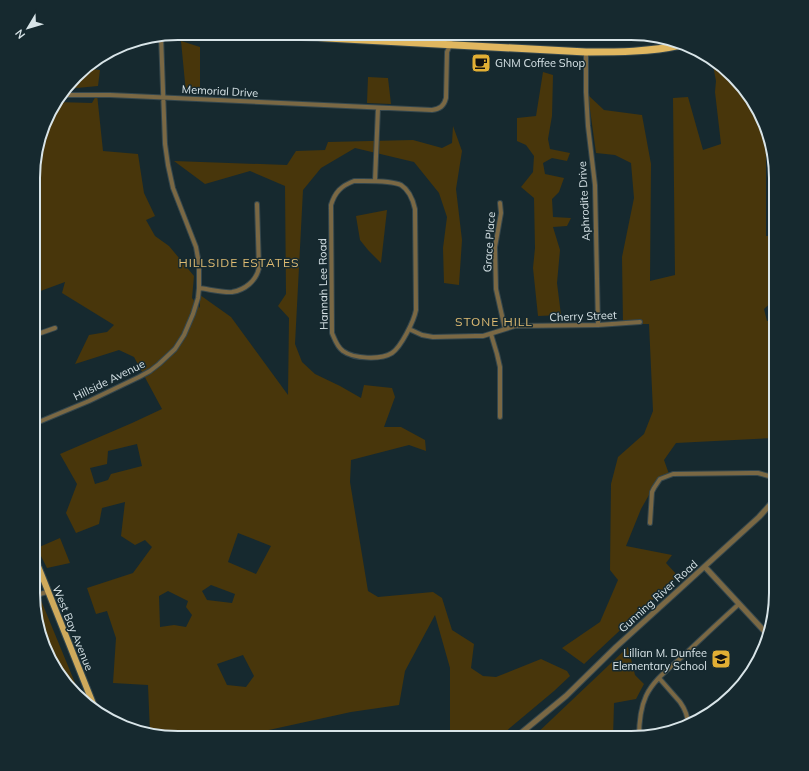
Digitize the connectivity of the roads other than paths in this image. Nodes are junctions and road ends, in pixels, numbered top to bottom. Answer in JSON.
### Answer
{"nodes":[{"id":1,"x":360,"y":40,"type":"edge"},
{"id":2,"x":450,"y":40,"type":"edge"},
{"id":3,"x":161,"y":41,"type":"edge"},
{"id":4,"x":450,"y":45,"type":"junction"},
{"id":5,"x":673,"y":46,"type":"edge"},
{"id":6,"x":586,"y":52,"type":"junction"},
{"id":7,"x":68,"y":95,"type":"edge"},
{"id":8,"x":163,"y":98,"type":"junction"},
{"id":9,"x":378,"y":108,"type":"junction"},
{"id":10,"x":375,"y":182,"type":"junction"},
{"id":11,"x":500,"y":203,"type":"dead end"},
{"id":12,"x":257,"y":204,"type":"dead end"},
{"id":13,"x":199,"y":288,"type":"junction"},
{"id":14,"x":640,"y":322,"type":"dead end"},
{"id":15,"x":598,"y":325,"type":"junction"},
{"id":16,"x":55,"y":328,"type":"dead end"},
{"id":17,"x":409,"y":329,"type":"junction"},
{"id":18,"x":505,"y":329,"type":"junction"},
{"id":19,"x":40,"y":333,"type":"edge"},
{"id":20,"x":491,"y":334,"type":"junction"},
{"id":21,"x":500,"y":416,"type":"dead end"},
{"id":22,"x":40,"y":421,"type":"edge"},
{"id":23,"x":769,"y":476,"type":"edge"},
{"id":24,"x":769,"y":506,"type":"edge"},
{"id":25,"x":650,"y":523,"type":"dead end"},
{"id":26,"x":705,"y":567,"type":"junction"},
{"id":27,"x":40,"y":573,"type":"edge"},
{"id":28,"x":47,"y":592,"type":"junction"},
{"id":29,"x":40,"y":594,"type":"edge"},
{"id":30,"x":739,"y":604,"type":"junction"},
{"id":31,"x":764,"y":630,"type":"edge"},
{"id":32,"x":658,"y":678,"type":"junction"},
{"id":33,"x":92,"y":700,"type":"edge"},
{"id":34,"x":687,"y":718,"type":"edge"},
{"id":35,"x":524,"y":731,"type":"edge"},
{"id":36,"x":639,"y":731,"type":"edge"}],
"edges":[{"from":1,"to":4,"type":"highway"},
{"from":2,"to":4,"type":"street"},
{"from":3,"to":8,"type":"street","name":"Hillside Avenue"},
{"from":4,"to":6,"type":"highway"},
{"from":4,"to":9,"type":"street","name":"Memorial Drive"},
{"from":5,"to":6,"type":"highway"},
{"from":6,"to":15,"type":"street","name":"Aphrodite Drive"},
{"from":7,"to":8,"type":"street","name":"Memorial Drive"},
{"from":8,"to":9,"type":"street","name":"Memorial Drive"},
{"from":8,"to":13,"type":"street","name":"Hillside Avenue"},
{"from":9,"to":10,"type":"street"},
{"from":10,"to":17,"type":"street","name":"Hannah Lee Road"},
{"from":10,"to":17,"type":"street","name":"Hannah Lee Road"},
{"from":11,"to":18,"type":"street","name":"Grace Place"},
{"from":12,"to":13,"type":"street"},
{"from":13,"to":22,"type":"street","name":"Hillside Avenue"},
{"from":14,"to":15,"type":"street","name":"Cherry Street"},
{"from":15,"to":18,"type":"street","name":"Cherry Street"},
{"from":16,"to":19,"type":"street"},
{"from":17,"to":20,"type":"street","name":"Cherry Street"},
{"from":18,"to":20,"type":"street","name":"Cherry Street"},
{"from":20,"to":21,"type":"street"},
{"from":23,"to":25,"type":"street"},
{"from":24,"to":26,"type":"street","name":"Gunning River Road"},
{"from":26,"to":30,"type":"street"},
{"from":26,"to":35,"type":"street","name":"Gunning River Road"},
{"from":27,"to":28,"type":"main road","name":"West Bay Avenue"},
{"from":28,"to":29,"type":"street"},
{"from":28,"to":33,"type":"main road","name":"West Bay Avenue"},
{"from":30,"to":31,"type":"street"},
{"from":30,"to":32,"type":"street"},
{"from":32,"to":34,"type":"street"},
{"from":32,"to":36,"type":"street"}]}
